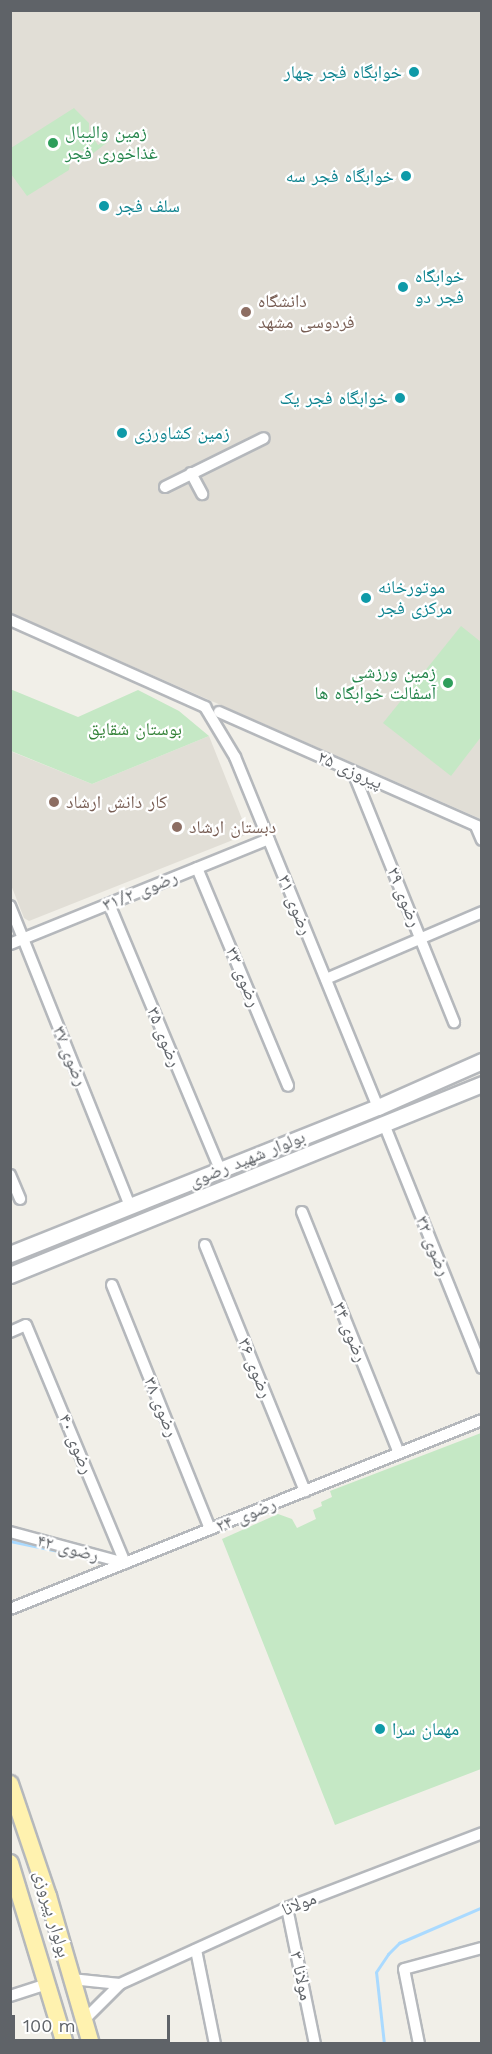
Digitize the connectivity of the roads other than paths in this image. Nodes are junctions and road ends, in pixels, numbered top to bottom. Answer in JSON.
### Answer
{"nodes":[{"id":1,"x":264,"y":438,"type":"dead end"},
{"id":2,"x":191,"y":473,"type":"junction"},
{"id":3,"x":165,"y":487,"type":"dead end"},
{"id":4,"x":202,"y":494,"type":"dead end"},
{"id":5,"x":10,"y":620,"type":"edge"},
{"id":6,"x":219,"y":712,"type":"dead end"},
{"id":7,"x":353,"y":772,"type":"junction"},
{"id":8,"x":479,"y":827,"type":"edge"},
{"id":9,"x":269,"y":839,"type":"junction"},
{"id":10,"x":482,"y":840,"type":"edge"},
{"id":11,"x":197,"y":868,"type":"junction"},
{"id":12,"x":109,"y":904,"type":"junction"},
{"id":13,"x":10,"y":906,"type":"edge"},
{"id":14,"x":482,"y":912,"type":"edge"},
{"id":15,"x":420,"y":938,"type":"junction"},
{"id":16,"x":23,"y":939,"type":"junction"},
{"id":17,"x":10,"y":944,"type":"edge"},
{"id":18,"x":326,"y":979,"type":"junction"},
{"id":19,"x":454,"y":1022,"type":"dead end"},
{"id":20,"x":482,"y":1061,"type":"edge"},
{"id":21,"x":482,"y":1084,"type":"edge"},
{"id":22,"x":288,"y":1086,"type":"dead end"},
{"id":23,"x":378,"y":1107,"type":"junction"},
{"id":24,"x":384,"y":1124,"type":"junction"},
{"id":25,"x":220,"y":1170,"type":"junction"},
{"id":26,"x":10,"y":1175,"type":"edge"},
{"id":27,"x":20,"y":1198,"type":"dead end"},
{"id":28,"x":130,"y":1206,"type":"junction"},
{"id":29,"x":302,"y":1212,"type":"dead end"},
{"id":30,"x":206,"y":1245,"type":"dead end"},
{"id":31,"x":10,"y":1254,"type":"edge"},
{"id":32,"x":10,"y":1275,"type":"edge"},
{"id":33,"x":112,"y":1285,"type":"dead end"},
{"id":34,"x":10,"y":1332,"type":"edge"},
{"id":35,"x":482,"y":1368,"type":"edge"},
{"id":36,"x":482,"y":1420,"type":"edge"},
{"id":37,"x":399,"y":1453,"type":"junction"},
{"id":38,"x":305,"y":1491,"type":"junction"},
{"id":39,"x":210,"y":1529,"type":"junction"},
{"id":40,"x":10,"y":1532,"type":"edge"},
{"id":41,"x":125,"y":1563,"type":"junction"},
{"id":42,"x":10,"y":1609,"type":"edge"},
{"id":43,"x":10,"y":1784,"type":"edge"},
{"id":44,"x":482,"y":1833,"type":"edge"},
{"id":45,"x":10,"y":1863,"type":"edge"},
{"id":46,"x":287,"y":1908,"type":"junction"},
{"id":47,"x":482,"y":1948,"type":"edge"},
{"id":48,"x":196,"y":1950,"type":"junction"},
{"id":49,"x":71,"y":1979,"type":"junction"},
{"id":50,"x":46,"y":1984,"type":"junction"},
{"id":51,"x":120,"y":1984,"type":"junction"},
{"id":52,"x":10,"y":1996,"type":"edge"},
{"id":53,"x":84,"y":2020,"type":"junction"},
{"id":54,"x":65,"y":2043,"type":"edge"},
{"id":55,"x":91,"y":2043,"type":"edge"},
{"id":56,"x":215,"y":2043,"type":"edge"},
{"id":57,"x":315,"y":2043,"type":"edge"},
{"id":58,"x":419,"y":2043,"type":"edge"}],
"edges":[{"from":1,"to":2,"type":"street"},
{"from":2,"to":3,"type":"street"},
{"from":2,"to":4,"type":"street"},
{"from":5,"to":9,"type":"street","name":"رضوی ۳۱"},
{"from":6,"to":7,"type":"street","name":"پیروزی ۲۵"},
{"from":7,"to":8,"type":"street","name":"پیروزی ۲۵"},
{"from":7,"to":15,"type":"street","name":"رضوی ۲۹"},
{"from":8,"to":10,"type":"street"},
{"from":9,"to":11,"type":"street","name":"رضوی ۳۱/۲"},
{"from":9,"to":18,"type":"street","name":"رضوی ۳۱"},
{"from":11,"to":12,"type":"street","name":"رضوی ۳۱/۲"},
{"from":11,"to":22,"type":"street","name":"رضوی ۳۳"},
{"from":12,"to":16,"type":"street","name":"رضوی ۳۱/۲"},
{"from":12,"to":25,"type":"street","name":"رضوی ۳۵"},
{"from":13,"to":16,"type":"street","name":"رضوی ۳۷"},
{"from":14,"to":15,"type":"street"},
{"from":15,"to":18,"type":"street"},
{"from":15,"to":19,"type":"street","name":"رضوی ۲۹"},
{"from":16,"to":17,"type":"street","name":"رضوی ۳۱/۲"},
{"from":16,"to":28,"type":"street","name":"رضوی ۳۷"},
{"from":18,"to":23,"type":"street","name":"رضوی ۳۱"},
{"from":20,"to":23,"type":"street","name":"بولوار شهید رضوی"},
{"from":21,"to":24,"type":"street","name":"بولوار شهید رضوی"},
{"from":23,"to":24,"type":"street"},
{"from":23,"to":25,"type":"street","name":"بولوار شهید رضوی"},
{"from":24,"to":32,"type":"street","name":"بولوار شهید رضوی"},
{"from":24,"to":35,"type":"street","name":"رضوی ۳۲"},
{"from":25,"to":28,"type":"street","name":"بولوار شهید رضوی"},
{"from":26,"to":27,"type":"street"},
{"from":28,"to":31,"type":"street","name":"بولوار شهید رضوی"},
{"from":29,"to":37,"type":"street","name":"رضوی ۳۴"},
{"from":30,"to":38,"type":"street","name":"رضوی ۳۶"},
{"from":33,"to":39,"type":"street","name":"رضوی ۳۸"},
{"from":34,"to":41,"type":"street","name":"رضوی ۴۰"},
{"from":36,"to":37,"type":"street","name":"رضوی ۲۴"},
{"from":37,"to":38,"type":"street","name":"رضوی ۲۴"},
{"from":38,"to":39,"type":"street","name":"رضوی ۲۴"},
{"from":39,"to":41,"type":"street","name":"رضوی ۲۴"},
{"from":40,"to":41,"type":"street","name":"رضوی ۴۲"},
{"from":41,"to":42,"type":"street","name":"رضوی ۲۴"},
{"from":43,"to":49,"type":"main road","name":"بولوار پیروزی"},
{"from":44,"to":46,"type":"street","name":"مولانا"},
{"from":45,"to":50,"type":"main road","name":"بولوار پیروزی"},
{"from":46,"to":48,"type":"street","name":"مولانا"},
{"from":46,"to":57,"type":"street","name":"مولانا ۳"},
{"from":47,"to":58,"type":"street"},
{"from":48,"to":51,"type":"street","name":"مولانا"},
{"from":48,"to":56,"type":"street"},
{"from":49,"to":51,"type":"street"},
{"from":49,"to":53,"type":"main road","name":"بولوار پیروزی"},
{"from":50,"to":52,"type":"street"},
{"from":50,"to":54,"type":"main road","name":"بولوار پیروزی"},
{"from":51,"to":53,"type":"street"},
{"from":53,"to":55,"type":"main road","name":"بولوار پیروزی"}]}
